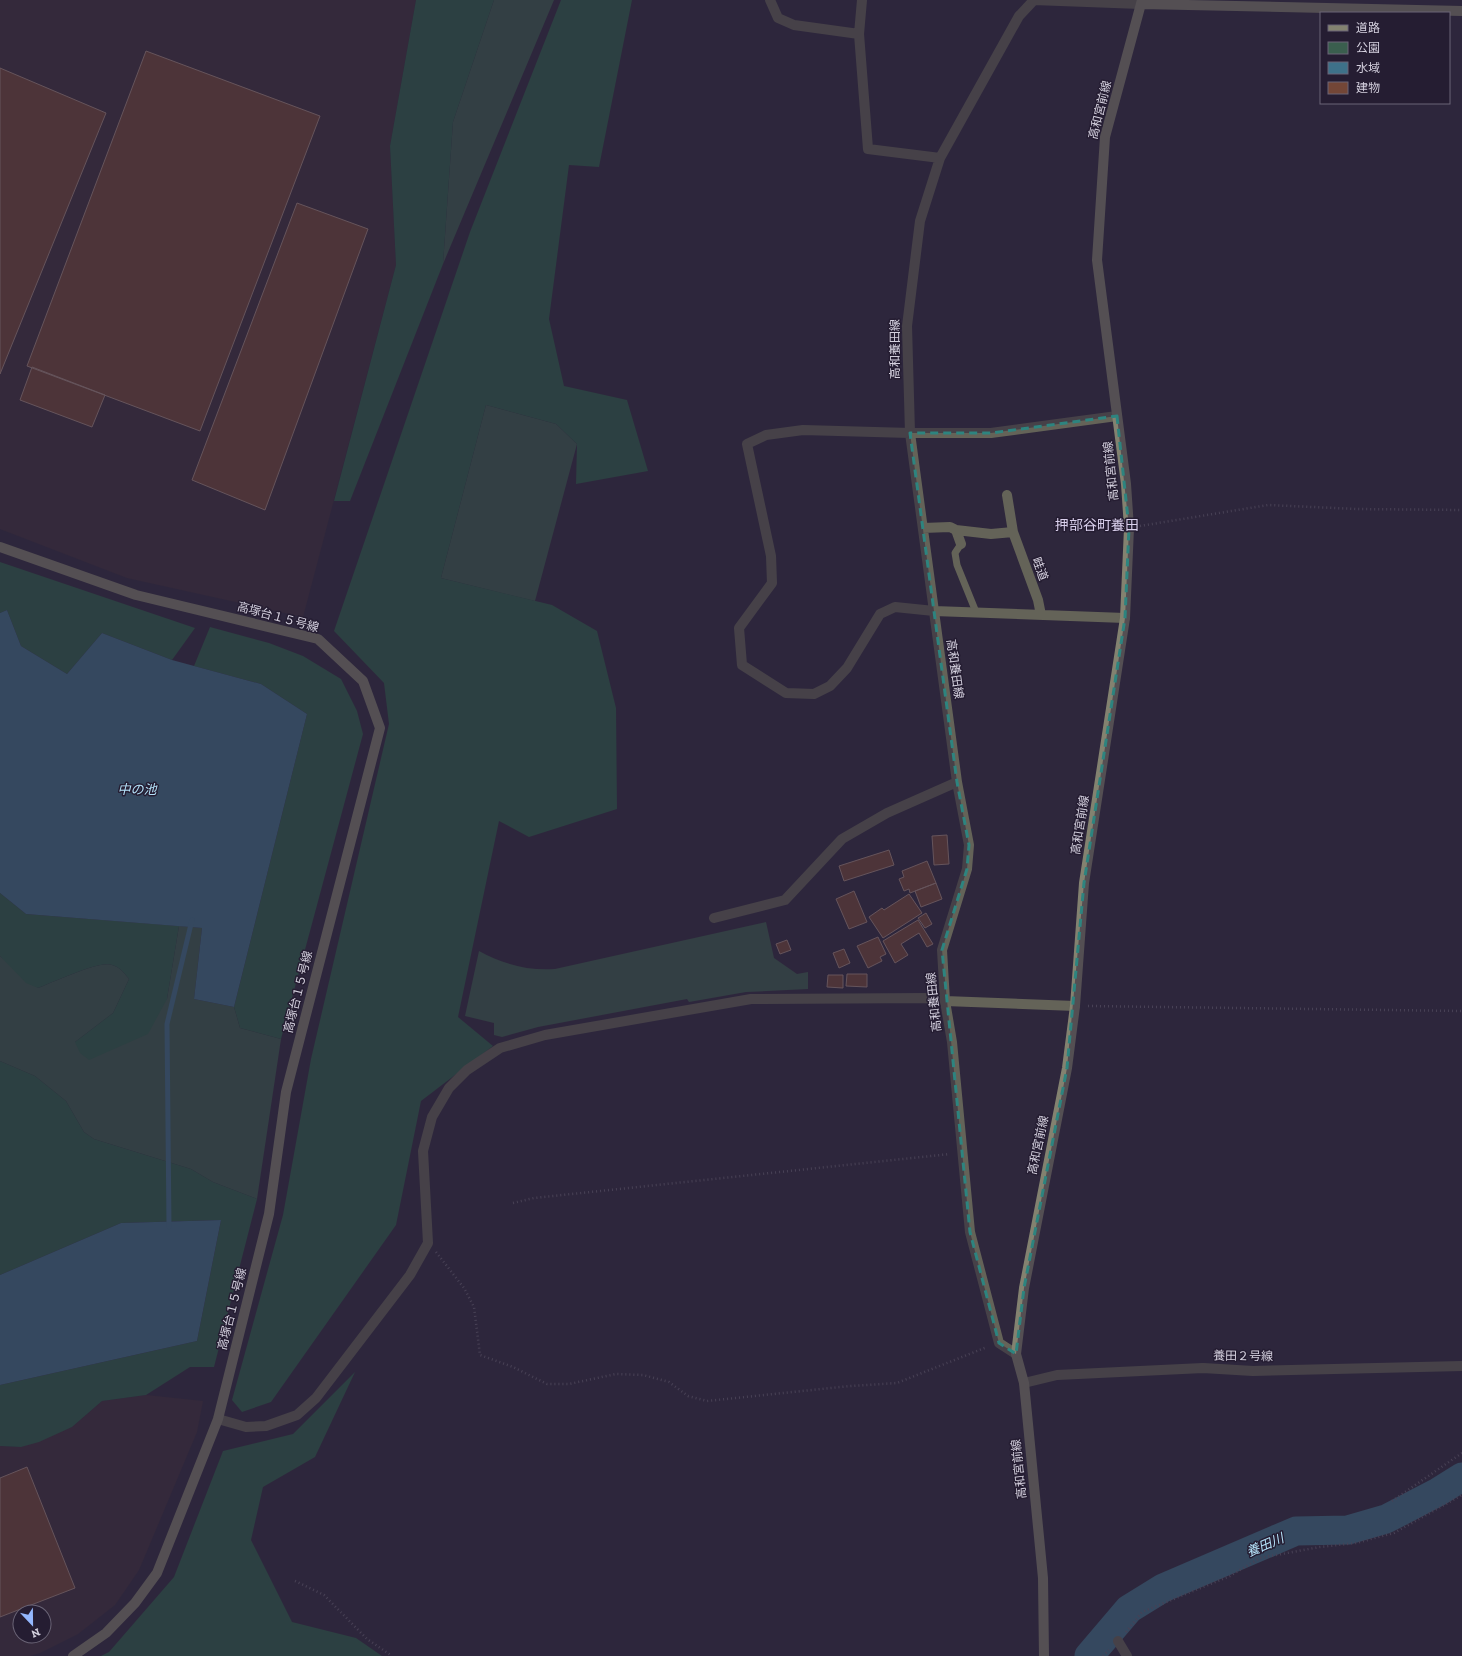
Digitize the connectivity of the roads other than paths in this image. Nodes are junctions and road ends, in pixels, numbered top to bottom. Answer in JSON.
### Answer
{"nodes":[{"id":1,"x":770,"y":0,"type":"edge"},
{"id":2,"x":862,"y":0,"type":"edge"},
{"id":3,"x":1034,"y":0,"type":"edge"},
{"id":4,"x":1142,"y":2,"type":"edge"},
{"id":5,"x":1462,"y":11,"type":"edge"},
{"id":6,"x":859,"y":34,"type":"junction"},
{"id":7,"x":940,"y":158,"type":"junction"},
{"id":8,"x":1117,"y":416,"type":"junction"},
{"id":9,"x":910,"y":433,"type":"junction"},
{"id":10,"x":1007,"y":495,"type":"dead end"},
{"id":11,"x":923,"y":528,"type":"junction"},
{"id":12,"x":956,"y":530,"type":"junction"},
{"id":13,"x":1013,"y":532,"type":"junction"},
{"id":14,"x":961,"y":544,"type":"joint"},
{"id":15,"x":0,"y":547,"type":"edge"},
{"id":16,"x":934,"y":611,"type":"junction"},
{"id":17,"x":976,"y":612,"type":"junction"},
{"id":18,"x":1041,"y":615,"type":"junction"},
{"id":19,"x":1125,"y":618,"type":"junction"},
{"id":20,"x":957,"y":782,"type":"junction"},
{"id":21,"x":714,"y":918,"type":"dead end"},
{"id":22,"x":945,"y":1000,"type":"junction"},
{"id":23,"x":1075,"y":1006,"type":"junction"},
{"id":24,"x":1016,"y":1354,"type":"junction"},
{"id":25,"x":1462,"y":1366,"type":"edge"},
{"id":26,"x":1024,"y":1383,"type":"junction"},
{"id":27,"x":218,"y":1419,"type":"junction"},
{"id":28,"x":1118,"y":1641,"type":"road end"},
{"id":29,"x":73,"y":1656,"type":"edge"},
{"id":30,"x":1044,"y":1656,"type":"edge"},
{"id":31,"x":1127,"y":1656,"type":"edge"}],
"edges":[{"from":1,"to":6,"type":"street"},
{"from":2,"to":6,"type":"street"},
{"from":3,"to":4,"type":"street"},
{"from":3,"to":7,"type":"street","name":"高和養田線"},
{"from":4,"to":5,"type":"street"},
{"from":4,"to":8,"type":"street","name":"高和宮前線"},
{"from":6,"to":7,"type":"street"},
{"from":7,"to":9,"type":"street","name":"高和養田線"},
{"from":8,"to":9,"type":"street"},
{"from":8,"to":19,"type":"street","name":"高和宮前線"},
{"from":9,"to":11,"type":"street","name":"高和養田線"},
{"from":9,"to":16,"type":"street"},
{"from":10,"to":13,"type":"street","name":"畦道"},
{"from":11,"to":12,"type":"street"},
{"from":11,"to":16,"type":"street","name":"高和養田線"},
{"from":12,"to":13,"type":"street"},
{"from":12,"to":14,"type":"street"},
{"from":13,"to":18,"type":"street","name":"畦道"},
{"from":14,"to":17,"type":"lane"},
{"from":15,"to":27,"type":"street","name":"高塚台１５号線"},
{"from":16,"to":17,"type":"street"},
{"from":16,"to":20,"type":"street","name":"高和養田線"},
{"from":17,"to":18,"type":"street"},
{"from":18,"to":19,"type":"street"},
{"from":19,"to":23,"type":"street","name":"高和宮前線"},
{"from":20,"to":21,"type":"street"},
{"from":20,"to":22,"type":"street","name":"高和養田線"},
{"from":22,"to":23,"type":"street"},
{"from":22,"to":24,"type":"street","name":"高和養田線"},
{"from":22,"to":27,"type":"street"},
{"from":23,"to":24,"type":"street","name":"高和宮前線"},
{"from":24,"to":26,"type":"street","name":"高和宮前線"},
{"from":25,"to":26,"type":"street","name":"養田２号線"},
{"from":26,"to":30,"type":"street","name":"高和宮前線"},
{"from":27,"to":29,"type":"street","name":"高塚台１５号線"},
{"from":28,"to":31,"type":"street"}]}
